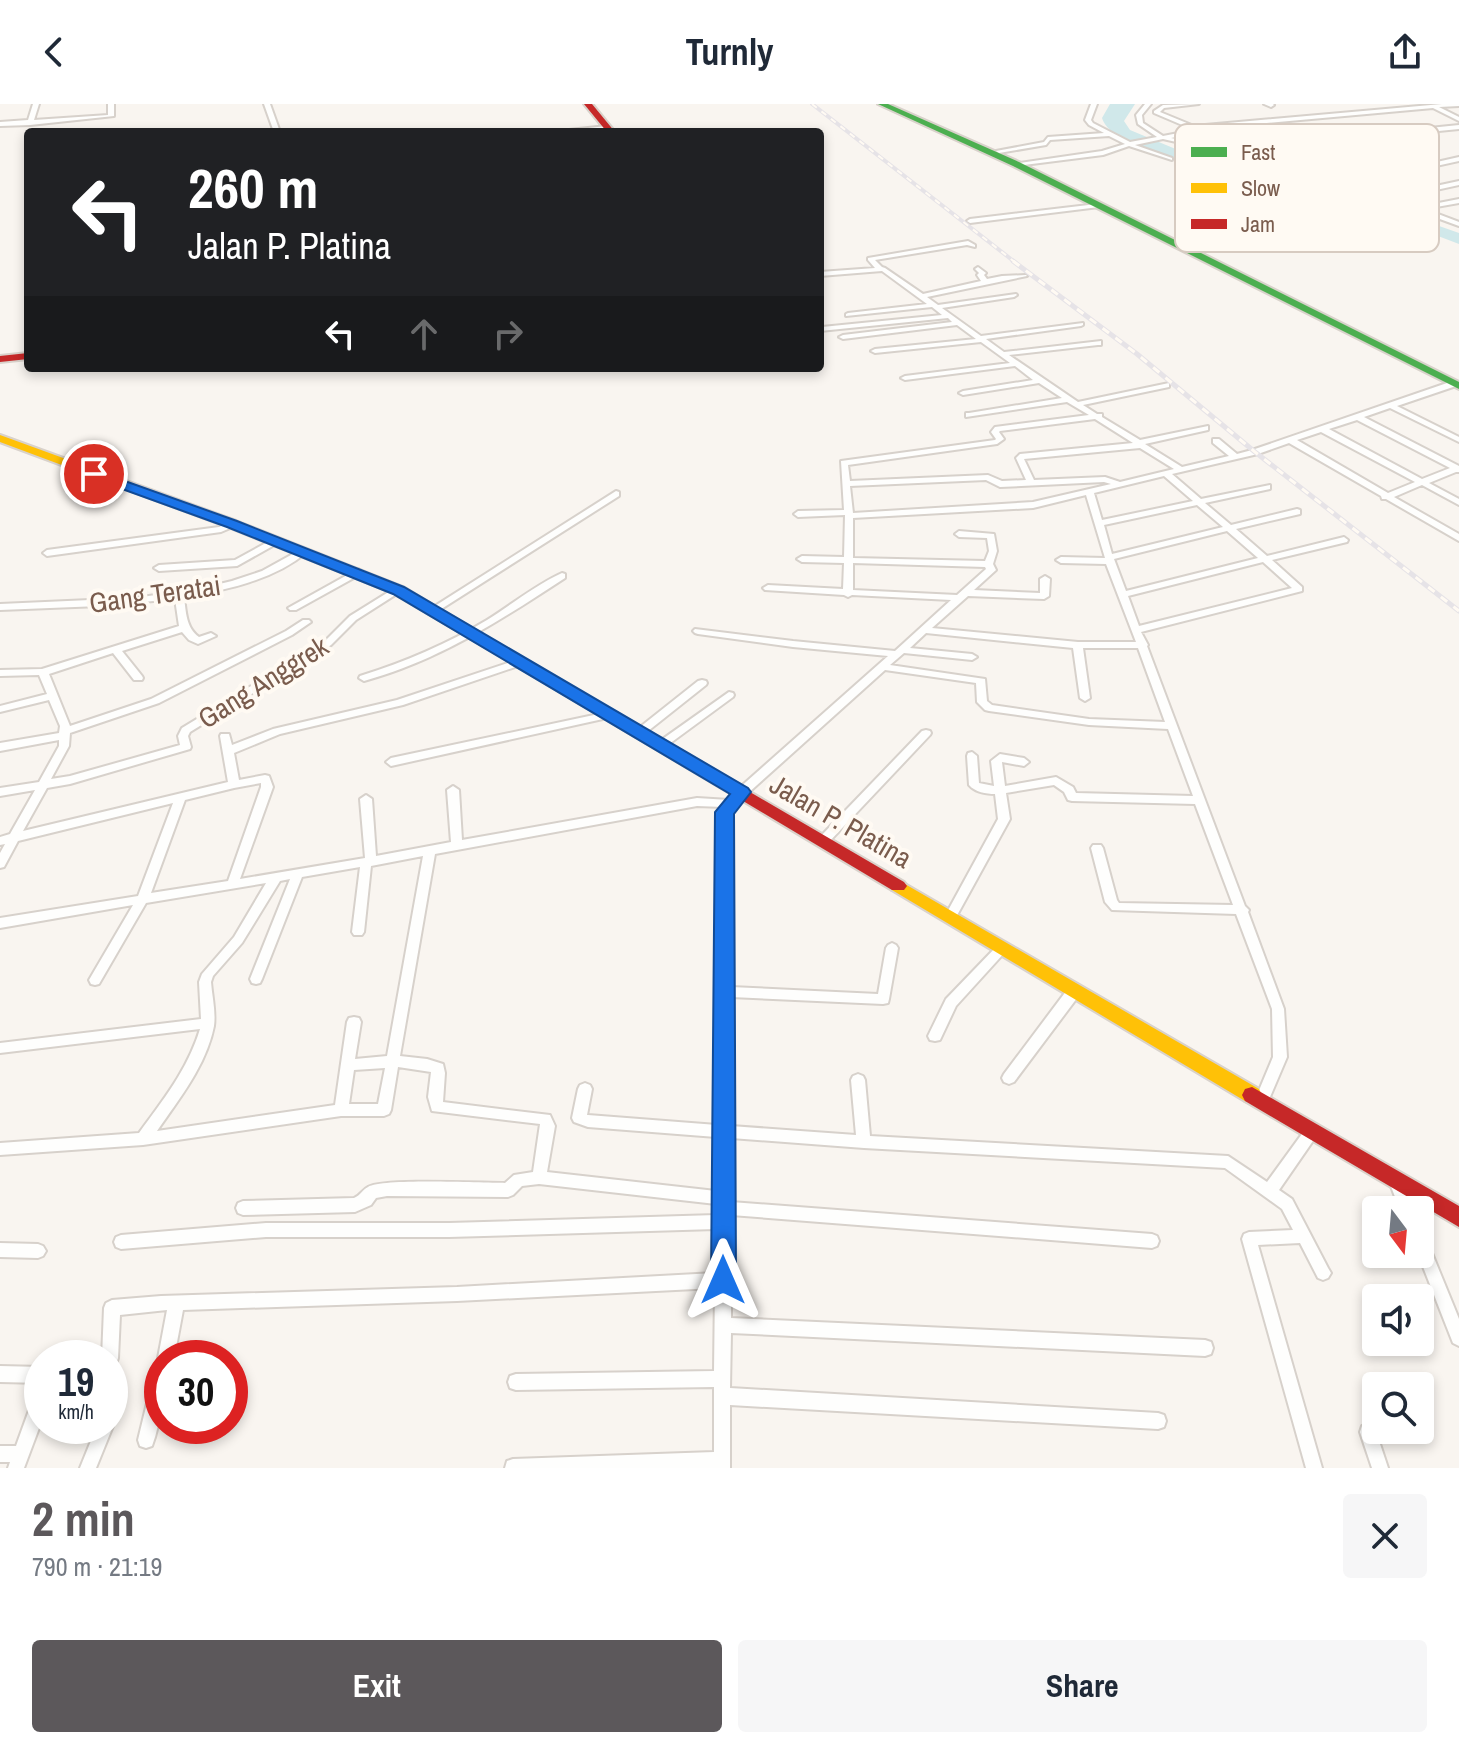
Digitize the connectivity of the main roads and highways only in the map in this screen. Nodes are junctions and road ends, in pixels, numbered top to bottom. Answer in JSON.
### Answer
{"nodes":[{"id":1,"x":588,"y":104,"type":"edge"},
{"id":2,"x":882,"y":104,"type":"edge"},
{"id":3,"x":890,"y":104,"type":"edge"},
{"id":4,"x":607,"y":128,"type":"edge"},
{"id":5,"x":1020,"y":164,"type":"junction"},
{"id":6,"x":1175,"y":241,"type":"edge"},
{"id":7,"x":1175,"y":244,"type":"edge"},
{"id":8,"x":1191,"y":252,"type":"edge"},
{"id":9,"x":1196,"y":252,"type":"edge"},
{"id":10,"x":24,"y":356,"type":"edge"},
{"id":11,"x":0,"y":359,"type":"edge"},
{"id":12,"x":1457,"y":382,"type":"edge"},
{"id":13,"x":0,"y":438,"type":"edge"},
{"id":14,"x":1459,"y":1217,"type":"edge"}],
"edges":[{"from":1,"to":4,"type":"main road"},
{"from":2,"to":5,"type":"main road"},
{"from":3,"to":5,"type":"main road"},
{"from":5,"to":6,"type":"main road"},
{"from":5,"to":7,"type":"main road"},
{"from":8,"to":12,"type":"main road"},
{"from":9,"to":12,"type":"main road"},
{"from":10,"to":11,"type":"main road"},
{"from":13,"to":14,"type":"main road","name":"Jalan P. Platina"}]}
